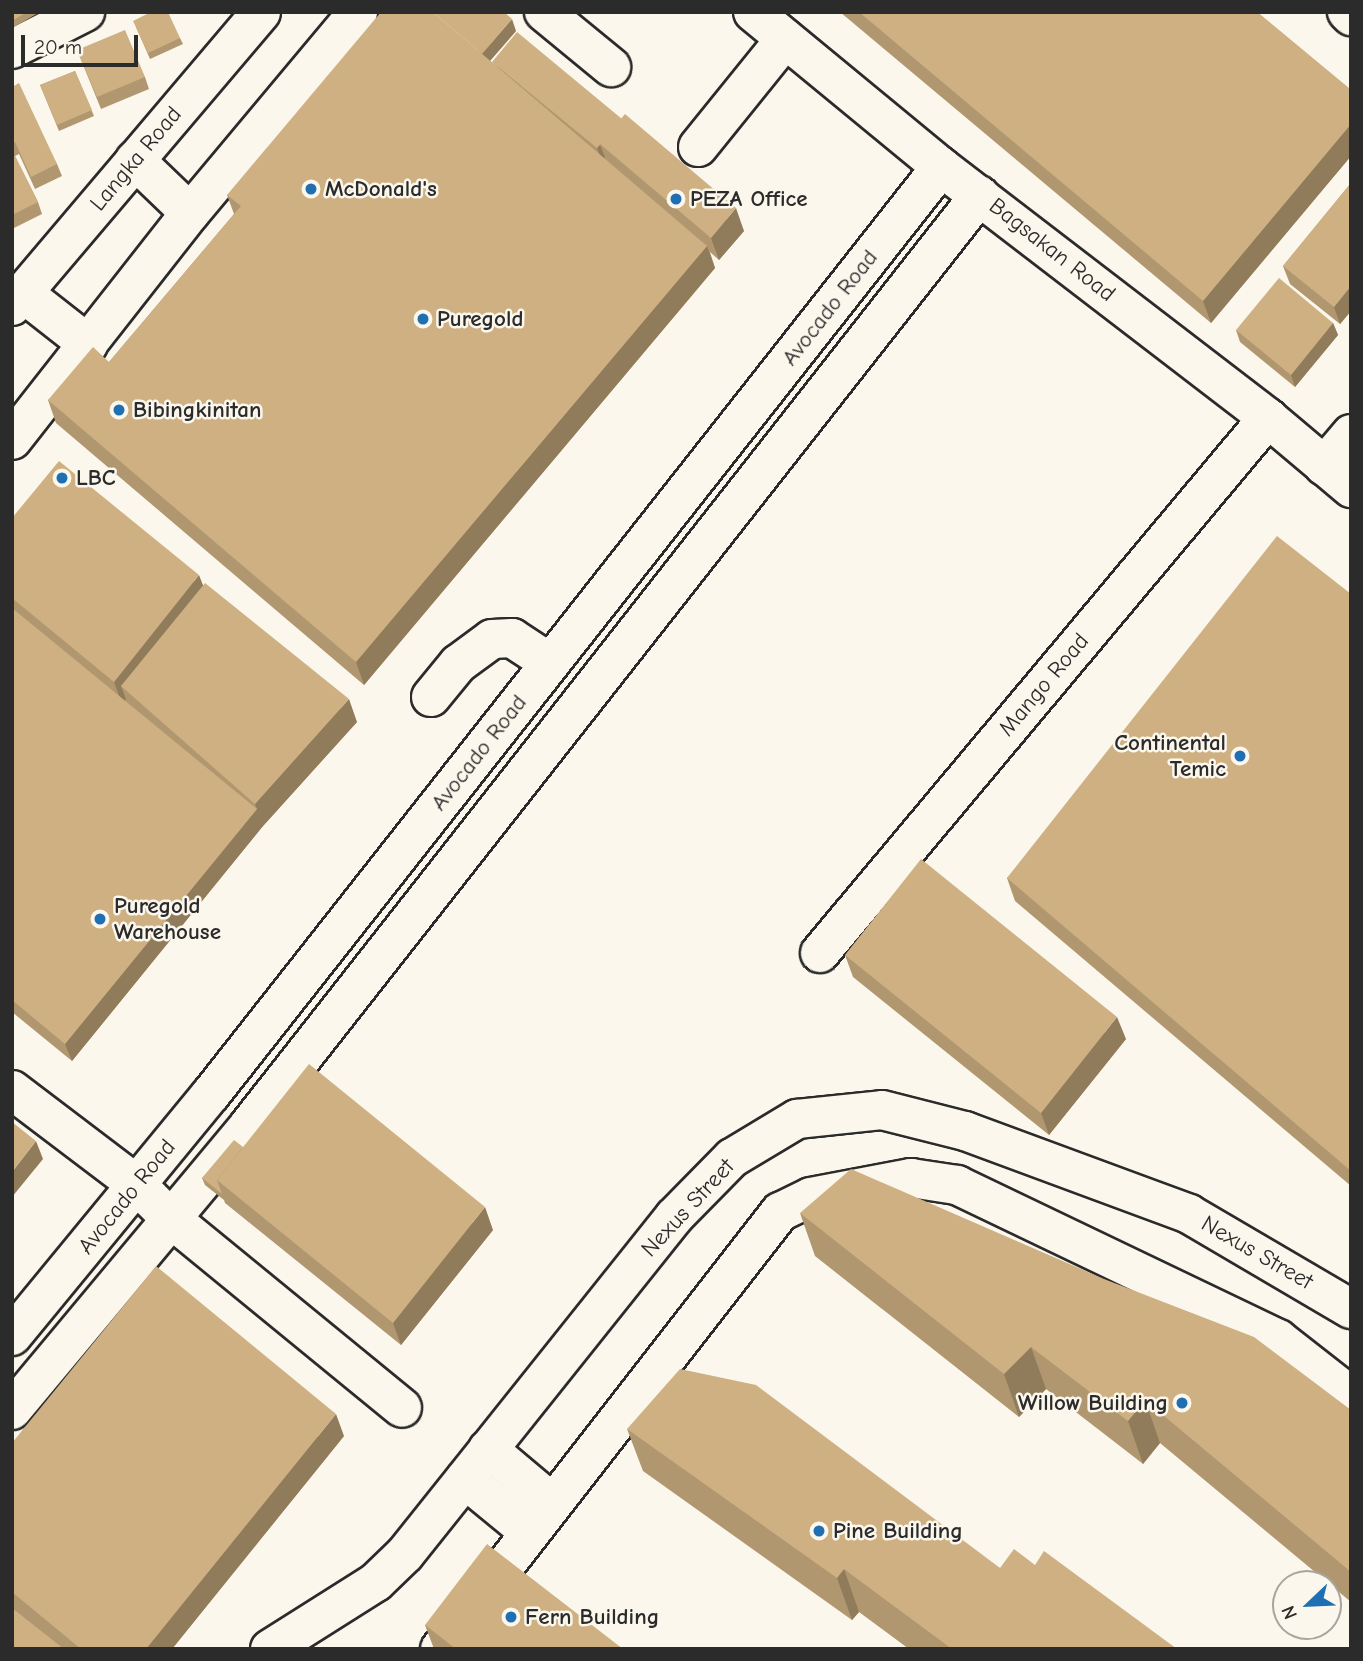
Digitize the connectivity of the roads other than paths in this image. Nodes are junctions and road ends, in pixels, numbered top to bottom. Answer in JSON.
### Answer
{"nodes":[{"id":1,"x":85,"y":12,"type":"edge"},
{"id":2,"x":261,"y":12,"type":"edge"},
{"id":3,"x":358,"y":12,"type":"edge"},
{"id":4,"x":544,"y":12,"type":"edge"},
{"id":5,"x":753,"y":12,"type":"edge"},
{"id":6,"x":785,"y":39,"type":"junction"},
{"id":7,"x":12,"y":49,"type":"edge"},
{"id":8,"x":611,"y":67,"type":"dead end"},
{"id":9,"x":698,"y":147,"type":"dead end"},
{"id":10,"x":135,"y":160,"type":"junction"},
{"id":11,"x":941,"y":167,"type":"junction"},
{"id":12,"x":981,"y":195,"type":"junction"},
{"id":13,"x":190,"y":213,"type":"junction"},
{"id":14,"x":18,"y":300,"type":"edge"},
{"id":15,"x":88,"y":344,"type":"junction"},
{"id":16,"x":1268,"y":418,"type":"junction"},
{"id":17,"x":1351,"y":434,"type":"edge"},
{"id":18,"x":12,"y":440,"type":"edge"},
{"id":19,"x":1337,"y":477,"type":"edge"},
{"id":20,"x":559,"y":651,"type":"junction"},
{"id":21,"x":606,"y":671,"type":"junction"},
{"id":22,"x":432,"y":697,"type":"dead end"},
{"id":23,"x":820,"y":953,"type":"dead end"},
{"id":24,"x":12,"y":1090,"type":"edge"},
{"id":25,"x":211,"y":1094,"type":"junction"},
{"id":26,"x":250,"y":1124,"type":"junction"},
{"id":27,"x":137,"y":1185,"type":"junction"},
{"id":28,"x":169,"y":1217,"type":"junction"},
{"id":29,"x":1351,"y":1309,"type":"edge"},
{"id":30,"x":12,"y":1336,"type":"edge"},
{"id":31,"x":1351,"y":1396,"type":"edge"},
{"id":32,"x":402,"y":1408,"type":"dead end"},
{"id":33,"x":12,"y":1409,"type":"edge"},
{"id":34,"x":488,"y":1449,"type":"junction"},
{"id":35,"x":465,"y":1479,"type":"junction"},
{"id":36,"x":539,"y":1516,"type":"junction"},
{"id":37,"x":270,"y":1649,"type":"edge"},
{"id":38,"x":440,"y":1649,"type":"edge"}],
"edges":[{"from":1,"to":7,"type":"street"},
{"from":2,"to":10,"type":"street","name":"Langka Road"},
{"from":3,"to":13,"type":"street"},
{"from":4,"to":8,"type":"street"},
{"from":5,"to":6,"type":"street","name":"Bagsakan Road"},
{"from":6,"to":9,"type":"street"},
{"from":6,"to":11,"type":"street","name":"Bagsakan Road"},
{"from":10,"to":13,"type":"street"},
{"from":10,"to":14,"type":"street","name":"Langka Road"},
{"from":11,"to":12,"type":"street","name":"Bagsakan Road"},
{"from":11,"to":20,"type":"street","name":"Avocado Road"},
{"from":12,"to":16,"type":"street","name":"Bagsakan Road"},
{"from":12,"to":21,"type":"street"},
{"from":13,"to":15,"type":"street"},
{"from":14,"to":15,"type":"street"},
{"from":15,"to":18,"type":"street"},
{"from":16,"to":19,"type":"street","name":"Bagsakan Road"},
{"from":16,"to":23,"type":"street","name":"Mango Road"},
{"from":17,"to":19,"type":"street"},
{"from":20,"to":21,"type":"street"},
{"from":20,"to":22,"type":"street"},
{"from":20,"to":25,"type":"street","name":"Avocado Road"},
{"from":21,"to":26,"type":"street"},
{"from":24,"to":27,"type":"street"},
{"from":25,"to":26,"type":"street"},
{"from":25,"to":27,"type":"street","name":"Avocado Road"},
{"from":26,"to":28,"type":"street"},
{"from":27,"to":28,"type":"street"},
{"from":27,"to":30,"type":"street","name":"Avocado Road"},
{"from":28,"to":32,"type":"street"},
{"from":28,"to":33,"type":"street"},
{"from":29,"to":34,"type":"street","name":"Nexus Street"},
{"from":31,"to":36,"type":"street"},
{"from":34,"to":35,"type":"street","name":"Nexus Street"},
{"from":34,"to":36,"type":"street"},
{"from":35,"to":36,"type":"street"},
{"from":35,"to":37,"type":"street","name":"Nexus Street"},
{"from":36,"to":38,"type":"street"}]}
